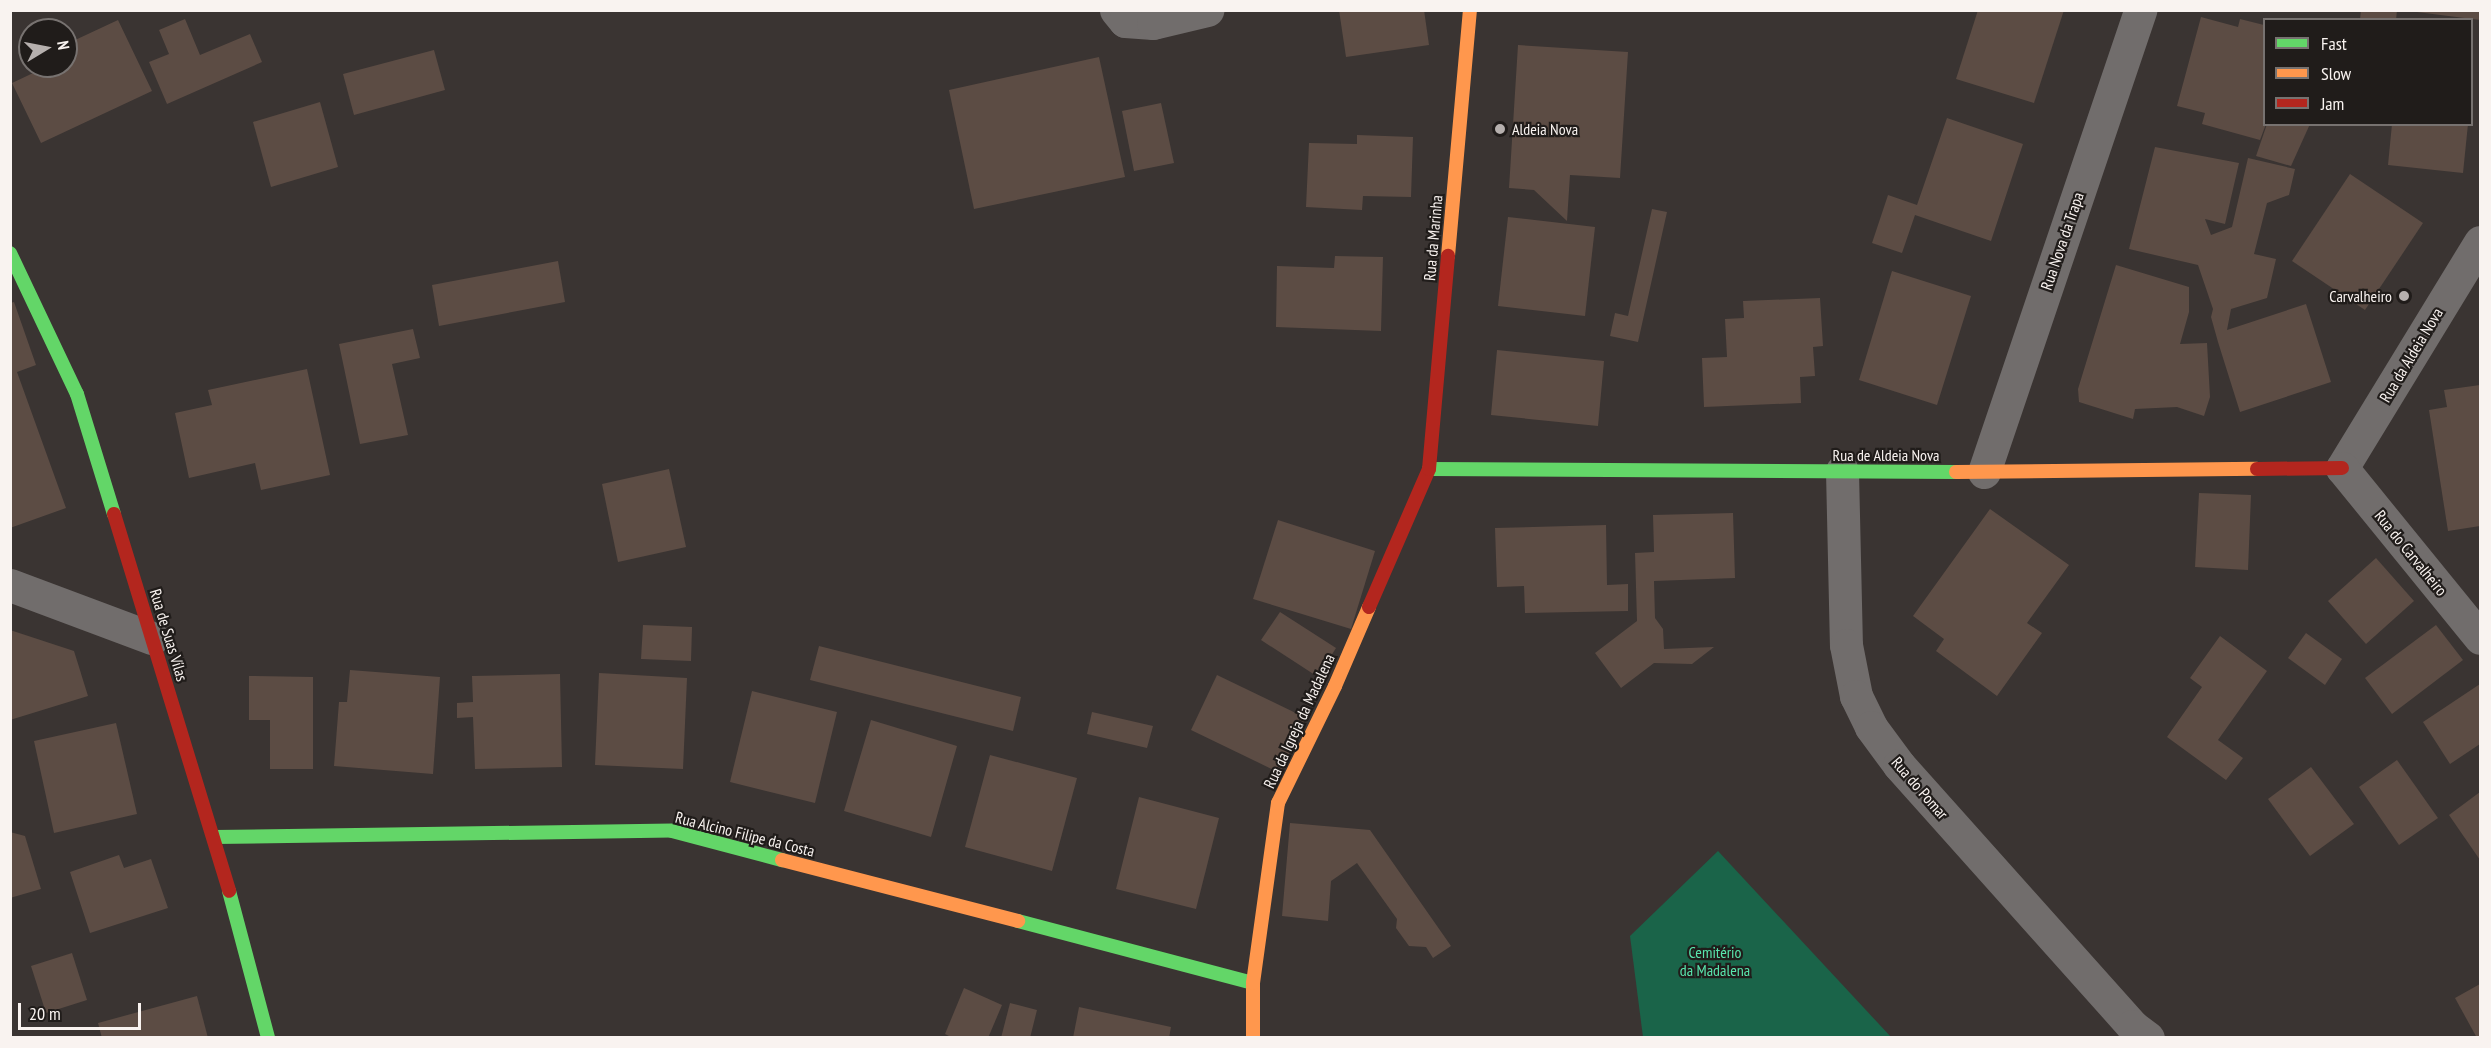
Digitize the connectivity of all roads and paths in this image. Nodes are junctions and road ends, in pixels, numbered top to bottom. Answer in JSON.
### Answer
{"nodes":[{"id":1,"x":1116,"y":10,"type":"edge"},
{"id":2,"x":1207,"y":10,"type":"edge"},
{"id":3,"x":1470,"y":10,"type":"edge"},
{"id":4,"x":2140,"y":10,"type":"edge"},
{"id":5,"x":2481,"y":242,"type":"edge"},
{"id":6,"x":10,"y":253,"type":"edge"},
{"id":7,"x":2342,"y":468,"type":"junction"},
{"id":8,"x":1429,"y":469,"type":"junction"},
{"id":9,"x":1842,"y":471,"type":"junction"},
{"id":10,"x":1984,"y":472,"type":"junction"},
{"id":11,"x":10,"y":585,"type":"edge"},
{"id":12,"x":152,"y":638,"type":"junction"},
{"id":13,"x":2481,"y":638,"type":"edge"},
{"id":14,"x":214,"y":837,"type":"junction"},
{"id":15,"x":1253,"y":983,"type":"junction"},
{"id":16,"x":268,"y":1038,"type":"edge"},
{"id":17,"x":1253,"y":1038,"type":"edge"},
{"id":18,"x":2148,"y":1038,"type":"edge"}],
"edges":[{"from":1,"to":2,"type":"street"},
{"from":3,"to":8,"type":"street","name":"Rua da Marinha"},
{"from":4,"to":10,"type":"street","name":"Rua Nova da Trapa"},
{"from":5,"to":7,"type":"street","name":"Rua da Aldeia Nova"},
{"from":6,"to":12,"type":"street","name":"Rua de Suas Vílas"},
{"from":7,"to":10,"type":"street","name":"Rua de Aldeia Nova"},
{"from":7,"to":13,"type":"street","name":"Rua do Carvalheiro"},
{"from":8,"to":9,"type":"street","name":"Rua de Aldeia Nova"},
{"from":8,"to":15,"type":"street","name":"Rua da Igreja da Madalena"},
{"from":9,"to":10,"type":"street","name":"Rua de Aldeia Nova"},
{"from":9,"to":18,"type":"street","name":"Rua do Pomar"},
{"from":11,"to":12,"type":"street"},
{"from":12,"to":14,"type":"street","name":"Rua de Suas Vílas"},
{"from":14,"to":15,"type":"street","name":"Rua Alcino Filipe da Costa"},
{"from":14,"to":16,"type":"street","name":"Rua de Suas Vílas"},
{"from":15,"to":17,"type":"street","name":"Rua da Igreja da Madalena"}]}
